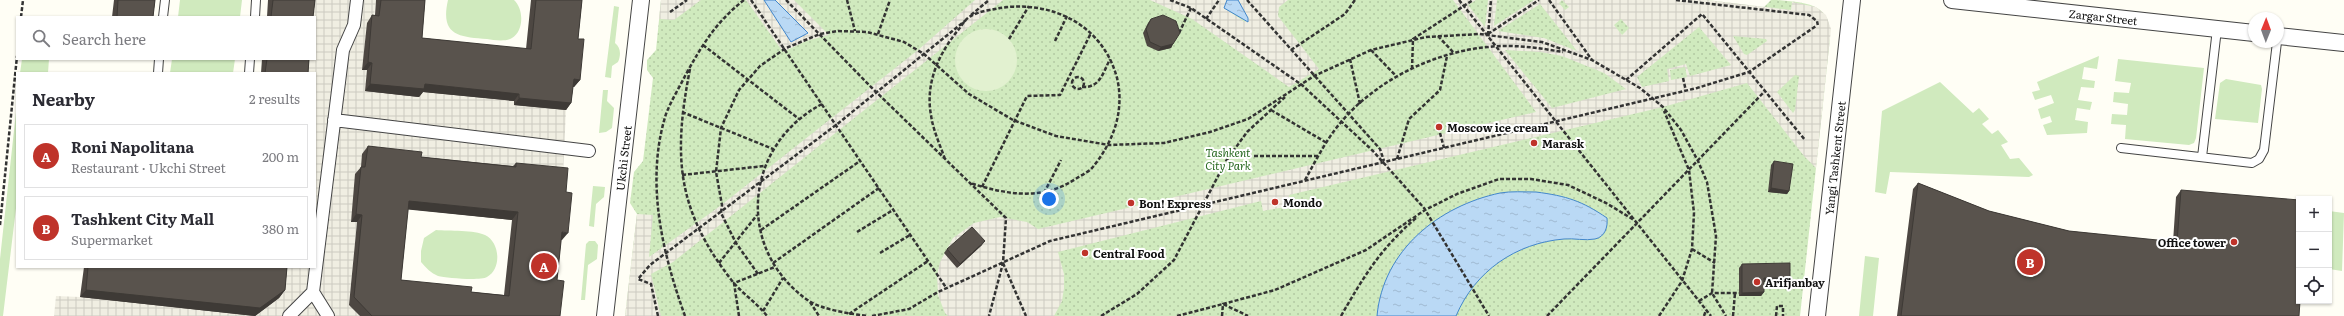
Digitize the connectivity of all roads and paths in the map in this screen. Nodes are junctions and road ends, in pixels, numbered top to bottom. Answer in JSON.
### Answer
{"nodes":[{"id":1,"x":23,"y":0,"type":"edge"},
{"id":2,"x":165,"y":0,"type":"edge"},
{"id":3,"x":256,"y":0,"type":"edge"},
{"id":4,"x":357,"y":0,"type":"edge"},
{"id":5,"x":641,"y":0,"type":"edge"},
{"id":6,"x":687,"y":0,"type":"edge"},
{"id":7,"x":744,"y":0,"type":"edge"},
{"id":8,"x":751,"y":0,"type":"edge"},
{"id":9,"x":786,"y":0,"type":"edge"},
{"id":10,"x":847,"y":0,"type":"edge"},
{"id":11,"x":890,"y":0,"type":"edge"},
{"id":12,"x":989,"y":0,"type":"edge"},
{"id":13,"x":1170,"y":0,"type":"edge"},
{"id":14,"x":1219,"y":0,"type":"edge"},
{"id":15,"x":1248,"y":0,"type":"edge"},
{"id":16,"x":1355,"y":0,"type":"edge"},
{"id":17,"x":1459,"y":0,"type":"edge"},
{"id":18,"x":1473,"y":0,"type":"edge"},
{"id":19,"x":1491,"y":0,"type":"edge"},
{"id":20,"x":1539,"y":0,"type":"edge"},
{"id":21,"x":1549,"y":0,"type":"edge"},
{"id":22,"x":1676,"y":0,"type":"edge"},
{"id":23,"x":1852,"y":0,"type":"edge"},
{"id":24,"x":1952,"y":0,"type":"edge"},
{"id":25,"x":1463,"y":5,"type":"junction"},
{"id":26,"x":1030,"y":6,"type":"junction"},
{"id":27,"x":1191,"y":8,"type":"junction"},
{"id":28,"x":670,"y":12,"type":"dead end"},
{"id":29,"x":21,"y":16,"type":"edge"},
{"id":30,"x":163,"y":16,"type":"edge"},
{"id":31,"x":255,"y":16,"type":"edge"},
{"id":32,"x":970,"y":16,"type":"junction"},
{"id":33,"x":1067,"y":16,"type":"junction"},
{"id":34,"x":1206,"y":19,"type":"junction"},
{"id":35,"x":2217,"y":29,"type":"junction"},
{"id":36,"x":855,"y":31,"type":"junction"},
{"id":37,"x":2248,"y":32,"type":"edge"},
{"id":38,"x":1091,"y":33,"type":"junction"},
{"id":39,"x":820,"y":34,"type":"junction"},
{"id":40,"x":878,"y":34,"type":"junction"},
{"id":41,"x":1176,"y":35,"type":"edge"},
{"id":42,"x":1488,"y":35,"type":"junction"},
{"id":43,"x":1437,"y":36,"type":"junction"},
{"id":44,"x":2284,"y":37,"type":"edge"},
{"id":45,"x":1009,"y":39,"type":"dead end"},
{"id":46,"x":1413,"y":39,"type":"junction"},
{"id":47,"x":1055,"y":41,"type":"dead end"},
{"id":48,"x":2344,"y":43,"type":"edge"},
{"id":49,"x":703,"y":45,"type":"junction"},
{"id":50,"x":1497,"y":47,"type":"junction"},
{"id":51,"x":786,"y":48,"type":"junction"},
{"id":52,"x":2276,"y":48,"type":"edge"},
{"id":53,"x":1291,"y":50,"type":"junction"},
{"id":54,"x":1371,"y":50,"type":"junction"},
{"id":55,"x":1454,"y":53,"type":"junction"},
{"id":56,"x":1569,"y":53,"type":"junction"},
{"id":57,"x":924,"y":54,"type":"junction"},
{"id":58,"x":1447,"y":55,"type":"junction"},
{"id":59,"x":1110,"y":58,"type":"junction"},
{"id":60,"x":1350,"y":59,"type":"junction"},
{"id":61,"x":17,"y":60,"type":"edge"},
{"id":62,"x":159,"y":60,"type":"edge"},
{"id":63,"x":250,"y":60,"type":"edge"},
{"id":64,"x":1592,"y":60,"type":"junction"},
{"id":65,"x":691,"y":65,"type":"junction"},
{"id":66,"x":936,"y":66,"type":"junction"},
{"id":67,"x":1412,"y":69,"type":"junction"},
{"id":68,"x":158,"y":72,"type":"edge"},
{"id":69,"x":249,"y":72,"type":"edge"},
{"id":70,"x":1749,"y":72,"type":"junction"},
{"id":71,"x":1314,"y":76,"type":"junction"},
{"id":72,"x":1397,"y":77,"type":"junction"},
{"id":73,"x":1069,"y":78,"type":"junction"},
{"id":74,"x":1683,"y":78,"type":"dead end"},
{"id":75,"x":748,"y":80,"type":"junction"},
{"id":76,"x":1073,"y":80,"type":"junction"},
{"id":77,"x":1626,"y":80,"type":"junction"},
{"id":78,"x":1302,"y":85,"type":"junction"},
{"id":79,"x":1082,"y":87,"type":"junction"},
{"id":80,"x":1686,"y":91,"type":"junction"},
{"id":81,"x":1765,"y":91,"type":"junction"},
{"id":82,"x":1290,"y":92,"type":"junction"},
{"id":83,"x":876,"y":93,"type":"junction"},
{"id":84,"x":1655,"y":98,"type":"junction"},
{"id":85,"x":822,"y":104,"type":"junction"},
{"id":86,"x":1360,"y":104,"type":"junction"},
{"id":87,"x":1663,"y":107,"type":"junction"},
{"id":88,"x":1271,"y":110,"type":"junction"},
{"id":89,"x":682,"y":112,"type":"junction"},
{"id":90,"x":1349,"y":114,"type":"junction"},
{"id":91,"x":798,"y":119,"type":"junction"},
{"id":92,"x":334,"y":120,"type":"junction"},
{"id":93,"x":1015,"y":121,"type":"junction"},
{"id":94,"x":1341,"y":121,"type":"junction"},
{"id":95,"x":1555,"y":122,"type":"junction"},
{"id":96,"x":836,"y":125,"type":"junction"},
{"id":97,"x":721,"y":128,"type":"junction"},
{"id":98,"x":1440,"y":133,"type":"dead end"},
{"id":99,"x":1805,"y":140,"type":"dead end"},
{"id":100,"x":1327,"y":143,"type":"junction"},
{"id":101,"x":1109,"y":145,"type":"junction"},
{"id":102,"x":1444,"y":148,"type":"junction"},
{"id":103,"x":2121,"y":148,"type":"dead end"},
{"id":104,"x":773,"y":149,"type":"junction"},
{"id":105,"x":589,"y":151,"type":"dead end"},
{"id":106,"x":1230,"y":156,"type":"junction"},
{"id":107,"x":1318,"y":156,"type":"junction"},
{"id":108,"x":2202,"y":157,"type":"junction"},
{"id":109,"x":945,"y":159,"type":"junction"},
{"id":110,"x":1397,"y":159,"type":"junction"},
{"id":111,"x":1060,"y":160,"type":"dead end"},
{"id":112,"x":860,"y":161,"type":"junction"},
{"id":113,"x":1698,"y":161,"type":"junction"},
{"id":114,"x":1384,"y":162,"type":"junction"},
{"id":115,"x":764,"y":166,"type":"junction"},
{"id":116,"x":1689,"y":170,"type":"junction"},
{"id":117,"x":716,"y":172,"type":"junction"},
{"id":118,"x":682,"y":175,"type":"junction"},
{"id":119,"x":1305,"y":181,"type":"junction"},
{"id":120,"x":970,"y":183,"type":"junction"},
{"id":121,"x":759,"y":184,"type":"junction"},
{"id":122,"x":982,"y":187,"type":"junction"},
{"id":123,"x":879,"y":188,"type":"junction"},
{"id":124,"x":1044,"y":194,"type":"junction"},
{"id":125,"x":1202,"y":206,"type":"junction"},
{"id":126,"x":893,"y":210,"type":"junction"},
{"id":127,"x":1425,"y":210,"type":"junction"},
{"id":128,"x":721,"y":212,"type":"junction"},
{"id":129,"x":757,"y":215,"type":"junction"},
{"id":130,"x":1634,"y":220,"type":"junction"},
{"id":131,"x":1637,"y":223,"type":"junction"},
{"id":132,"x":0,"y":225,"type":"edge"},
{"id":133,"x":699,"y":229,"type":"junction"},
{"id":134,"x":760,"y":230,"type":"junction"},
{"id":135,"x":857,"y":232,"type":"dead end"},
{"id":136,"x":910,"y":235,"type":"junction"},
{"id":137,"x":736,"y":243,"type":"junction"},
{"id":138,"x":1692,"y":249,"type":"junction"},
{"id":139,"x":880,"y":252,"type":"dead end"},
{"id":140,"x":666,"y":254,"type":"junction"},
{"id":141,"x":928,"y":261,"type":"junction"},
{"id":142,"x":718,"y":263,"type":"junction"},
{"id":143,"x":773,"y":263,"type":"junction"},
{"id":144,"x":1003,"y":263,"type":"junction"},
{"id":145,"x":1715,"y":263,"type":"junction"},
{"id":146,"x":316,"y":267,"type":"edge"},
{"id":147,"x":775,"y":267,"type":"junction"},
{"id":148,"x":316,"y":268,"type":"edge"},
{"id":149,"x":758,"y":274,"type":"junction"},
{"id":150,"x":783,"y":278,"type":"junction"},
{"id":151,"x":1682,"y":281,"type":"junction"},
{"id":152,"x":734,"y":284,"type":"junction"},
{"id":153,"x":947,"y":289,"type":"junction"},
{"id":154,"x":313,"y":292,"type":"junction"},
{"id":155,"x":1712,"y":293,"type":"junction"},
{"id":156,"x":1734,"y":293,"type":"junction"},
{"id":157,"x":1739,"y":293,"type":"dead end"},
{"id":158,"x":1698,"y":301,"type":"junction"},
{"id":159,"x":810,"y":302,"type":"junction"},
{"id":160,"x":1223,"y":304,"type":"junction"},
{"id":161,"x":1706,"y":310,"type":"junction"},
{"id":162,"x":763,"y":311,"type":"junction"},
{"id":163,"x":849,"y":314,"type":"junction"},
{"id":164,"x":890,"y":315,"type":"edge"},
{"id":165,"x":289,"y":316,"type":"edge"},
{"id":166,"x":328,"y":316,"type":"edge"},
{"id":167,"x":605,"y":316,"type":"edge"},
{"id":168,"x":658,"y":316,"type":"edge"},
{"id":169,"x":686,"y":316,"type":"edge"},
{"id":170,"x":739,"y":316,"type":"edge"},
{"id":171,"x":768,"y":316,"type":"edge"},
{"id":172,"x":819,"y":316,"type":"edge"},
{"id":173,"x":868,"y":316,"type":"edge"},
{"id":174,"x":872,"y":316,"type":"edge"},
{"id":175,"x":989,"y":316,"type":"edge"},
{"id":176,"x":1026,"y":316,"type":"edge"},
{"id":177,"x":1101,"y":316,"type":"edge"},
{"id":178,"x":1177,"y":316,"type":"edge"},
{"id":179,"x":1222,"y":316,"type":"edge"},
{"id":180,"x":1248,"y":316,"type":"edge"},
{"id":181,"x":1341,"y":316,"type":"edge"},
{"id":182,"x":1489,"y":316,"type":"edge"},
{"id":183,"x":1547,"y":316,"type":"edge"},
{"id":184,"x":1659,"y":316,"type":"edge"},
{"id":185,"x":1704,"y":316,"type":"edge"},
{"id":186,"x":1711,"y":316,"type":"edge"},
{"id":187,"x":1726,"y":316,"type":"edge"},
{"id":188,"x":1733,"y":316,"type":"edge"},
{"id":189,"x":1776,"y":316,"type":"edge"},
{"id":190,"x":1783,"y":316,"type":"edge"},
{"id":191,"x":1817,"y":316,"type":"edge"}],
"edges":[{"from":1,"to":29,"type":"path"},
{"from":2,"to":30,"type":"lane"},
{"from":3,"to":31,"type":"lane"},
{"from":4,"to":92,"type":"street"},
{"from":5,"to":167,"type":"street","name":"Ukchi Street"},
{"from":6,"to":28,"type":"path"},
{"from":7,"to":49,"type":"path"},
{"from":8,"to":51,"type":"path"},
{"from":9,"to":39,"type":"path"},
{"from":10,"to":36,"type":"path"},
{"from":11,"to":40,"type":"path"},
{"from":12,"to":32,"type":"path"},
{"from":13,"to":27,"type":"path"},
{"from":14,"to":34,"type":"path"},
{"from":15,"to":53,"type":"path"},
{"from":16,"to":53,"type":"path"},
{"from":17,"to":25,"type":"path"},
{"from":18,"to":25,"type":"path"},
{"from":19,"to":42,"type":"path"},
{"from":20,"to":42,"type":"path"},
{"from":21,"to":64,"type":"path"},
{"from":22,"to":70,"type":"path"},
{"from":23,"to":191,"type":"street","name":"Yangi Tashkent Street"},
{"from":24,"to":35,"type":"street","name":"Zargar Street"},
{"from":25,"to":42,"type":"path"},
{"from":25,"to":46,"type":"path"},
{"from":26,"to":32,"type":"path"},
{"from":26,"to":33,"type":"path"},
{"from":26,"to":45,"type":"path"},
{"from":27,"to":34,"type":"path"},
{"from":27,"to":41,"type":"path"},
{"from":32,"to":57,"type":"path"},
{"from":32,"to":66,"type":"path"},
{"from":33,"to":38,"type":"path"},
{"from":33,"to":47,"type":"path"},
{"from":34,"to":78,"type":"path"},
{"from":35,"to":37,"type":"street","name":"Zargar Street"},
{"from":35,"to":108,"type":"lane"},
{"from":36,"to":39,"type":"path"},
{"from":36,"to":40,"type":"path"},
{"from":38,"to":59,"type":"path"},
{"from":38,"to":73,"type":"path"},
{"from":39,"to":51,"type":"path"},
{"from":39,"to":83,"type":"path"},
{"from":40,"to":57,"type":"path"},
{"from":42,"to":43,"type":"path"},
{"from":42,"to":50,"type":"path"},
{"from":42,"to":56,"type":"path"},
{"from":43,"to":46,"type":"path"},
{"from":43,"to":55,"type":"path"},
{"from":44,"to":48,"type":"street"},
{"from":46,"to":54,"type":"path"},
{"from":46,"to":67,"type":"path"},
{"from":49,"to":65,"type":"path"},
{"from":49,"to":75,"type":"path"},
{"from":50,"to":55,"type":"path"},
{"from":50,"to":56,"type":"path"},
{"from":50,"to":95,"type":"path"},
{"from":51,"to":75,"type":"path"},
{"from":51,"to":85,"type":"path"},
{"from":52,"to":108,"type":"lane"},
{"from":53,"to":71,"type":"path"},
{"from":54,"to":60,"type":"path"},
{"from":54,"to":72,"type":"path"},
{"from":55,"to":58,"type":"path"},
{"from":56,"to":64,"type":"path"},
{"from":57,"to":66,"type":"path"},
{"from":57,"to":83,"type":"path"},
{"from":58,"to":67,"type":"path"},
{"from":58,"to":110,"type":"path"},
{"from":59,"to":79,"type":"path"},
{"from":59,"to":101,"type":"path"},
{"from":60,"to":71,"type":"path"},
{"from":60,"to":86,"type":"path"},
{"from":61,"to":132,"type":"path"},
{"from":62,"to":68,"type":"lane"},
{"from":63,"to":69,"type":"lane"},
{"from":64,"to":77,"type":"path"},
{"from":65,"to":89,"type":"path"},
{"from":65,"to":140,"type":"path"},
{"from":66,"to":93,"type":"path"},
{"from":66,"to":109,"type":"path"},
{"from":67,"to":72,"type":"path"},
{"from":70,"to":77,"type":"path"},
{"from":70,"to":80,"type":"path"},
{"from":70,"to":81,"type":"path"},
{"from":71,"to":78,"type":"path"},
{"from":71,"to":90,"type":"path"},
{"from":72,"to":86,"type":"path"},
{"from":73,"to":76,"type":"path"},
{"from":73,"to":93,"type":"path"},
{"from":74,"to":80,"type":"path"},
{"from":75,"to":91,"type":"path"},
{"from":75,"to":97,"type":"path"},
{"from":76,"to":79,"type":"path"},
{"from":76,"to":79,"type":"path"},
{"from":77,"to":84,"type":"path"},
{"from":78,"to":82,"type":"path"},
{"from":78,"to":94,"type":"path"},
{"from":80,"to":84,"type":"path"},
{"from":81,"to":99,"type":"path"},
{"from":81,"to":113,"type":"path"},
{"from":82,"to":88,"type":"path"},
{"from":82,"to":101,"type":"path"},
{"from":83,"to":96,"type":"path"},
{"from":83,"to":109,"type":"path"},
{"from":84,"to":87,"type":"path"},
{"from":84,"to":95,"type":"path"},
{"from":85,"to":91,"type":"path"},
{"from":85,"to":96,"type":"path"},
{"from":86,"to":90,"type":"path"},
{"from":87,"to":113,"type":"path"},
{"from":87,"to":116,"type":"path"},
{"from":88,"to":100,"type":"path"},
{"from":88,"to":106,"type":"path"},
{"from":89,"to":97,"type":"path"},
{"from":89,"to":118,"type":"path"},
{"from":90,"to":94,"type":"path"},
{"from":90,"to":114,"type":"path"},
{"from":91,"to":104,"type":"path"},
{"from":92,"to":105,"type":"street"},
{"from":92,"to":146,"type":"street"},
{"from":93,"to":101,"type":"path"},
{"from":93,"to":122,"type":"path"},
{"from":94,"to":100,"type":"path"},
{"from":94,"to":114,"type":"path"},
{"from":95,"to":102,"type":"path"},
{"from":95,"to":130,"type":"path"},
{"from":96,"to":112,"type":"path"},
{"from":96,"to":121,"type":"path"},
{"from":97,"to":104,"type":"path"},
{"from":97,"to":117,"type":"path"},
{"from":98,"to":102,"type":"path"},
{"from":100,"to":107,"type":"path"},
{"from":101,"to":124,"type":"path"},
{"from":102,"to":110,"type":"path"},
{"from":103,"to":108,"type":"lane"},
{"from":104,"to":115,"type":"path"},
{"from":106,"to":107,"type":"path"},
{"from":106,"to":125,"type":"path"},
{"from":107,"to":119,"type":"path"},
{"from":109,"to":120,"type":"path"},
{"from":110,"to":114,"type":"path"},
{"from":111,"to":124,"type":"path"},
{"from":112,"to":123,"type":"path"},
{"from":112,"to":134,"type":"path"},
{"from":113,"to":116,"type":"path"},
{"from":113,"to":145,"type":"path"},
{"from":114,"to":119,"type":"path"},
{"from":114,"to":127,"type":"path"},
{"from":115,"to":117,"type":"path"},
{"from":115,"to":121,"type":"path"},
{"from":116,"to":131,"type":"path"},
{"from":116,"to":138,"type":"path"},
{"from":117,"to":118,"type":"path"},
{"from":117,"to":128,"type":"path"},
{"from":118,"to":133,"type":"path"},
{"from":119,"to":125,"type":"path"},
{"from":120,"to":122,"type":"path"},
{"from":120,"to":144,"type":"path"},
{"from":121,"to":128,"type":"path"},
{"from":121,"to":129,"type":"path"},
{"from":122,"to":124,"type":"path"},
{"from":123,"to":126,"type":"path"},
{"from":123,"to":143,"type":"path"},
{"from":125,"to":144,"type":"path"},
{"from":125,"to":177,"type":"path"},
{"from":126,"to":135,"type":"path"},
{"from":126,"to":136,"type":"path"},
{"from":127,"to":130,"type":"path"},
{"from":127,"to":160,"type":"path"},
{"from":127,"to":181,"type":"path"},
{"from":127,"to":182,"type":"path"},
{"from":128,"to":133,"type":"path"},
{"from":128,"to":137,"type":"path"},
{"from":129,"to":134,"type":"path"},
{"from":129,"to":137,"type":"path"},
{"from":130,"to":131,"type":"path"},
{"from":131,"to":151,"type":"path"},
{"from":131,"to":183,"type":"path"},
{"from":133,"to":140,"type":"path"},
{"from":133,"to":142,"type":"path"},
{"from":134,"to":143,"type":"path"},
{"from":136,"to":139,"type":"path"},
{"from":136,"to":141,"type":"path"},
{"from":137,"to":142,"type":"path"},
{"from":137,"to":149,"type":"path"},
{"from":138,"to":145,"type":"path"},
{"from":138,"to":151,"type":"path"},
{"from":140,"to":168,"type":"path"},
{"from":140,"to":169,"type":"path"},
{"from":141,"to":153,"type":"path"},
{"from":141,"to":163,"type":"path"},
{"from":142,"to":152,"type":"path"},
{"from":143,"to":147,"type":"path"},
{"from":144,"to":153,"type":"path"},
{"from":144,"to":175,"type":"path"},
{"from":144,"to":176,"type":"path"},
{"from":145,"to":155,"type":"path"},
{"from":147,"to":149,"type":"path"},
{"from":147,"to":150,"type":"path"},
{"from":148,"to":154,"type":"street"},
{"from":149,"to":152,"type":"path"},
{"from":150,"to":159,"type":"path"},
{"from":150,"to":162,"type":"path"},
{"from":151,"to":158,"type":"path"},
{"from":151,"to":184,"type":"path"},
{"from":152,"to":162,"type":"path"},
{"from":152,"to":170,"type":"path"},
{"from":153,"to":164,"type":"path"},
{"from":154,"to":165,"type":"street"},
{"from":154,"to":166,"type":"street"},
{"from":155,"to":156,"type":"path"},
{"from":155,"to":158,"type":"path"},
{"from":155,"to":187,"type":"path"},
{"from":156,"to":157,"type":"path"},
{"from":156,"to":188,"type":"path"},
{"from":158,"to":161,"type":"path"},
{"from":159,"to":163,"type":"path"},
{"from":159,"to":172,"type":"path"},
{"from":160,"to":178,"type":"path"},
{"from":160,"to":179,"type":"path"},
{"from":160,"to":180,"type":"path"},
{"from":161,"to":185,"type":"path"},
{"from":161,"to":186,"type":"path"},
{"from":162,"to":171,"type":"path"},
{"from":163,"to":173,"type":"path"},
{"from":164,"to":174,"type":"path"},
{"from":189,"to":190,"type":"path"}]}
